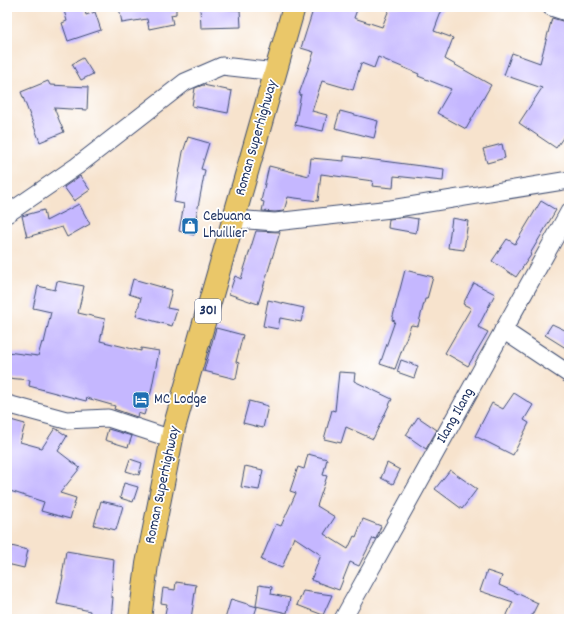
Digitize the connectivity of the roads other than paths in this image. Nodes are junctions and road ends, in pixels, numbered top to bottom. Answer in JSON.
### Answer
{"nodes":[{"id":1,"x":294,"y":7,"type":"edge"},
{"id":2,"x":551,"y":7,"type":"edge"},
{"id":3,"x":569,"y":13,"type":"edge"},
{"id":4,"x":276,"y":72,"type":"junction"},
{"id":5,"x":569,"y":180,"type":"edge"},
{"id":6,"x":569,"y":212,"type":"edge"},
{"id":7,"x":7,"y":214,"type":"edge"},
{"id":8,"x":234,"y":219,"type":"junction"},
{"id":9,"x":504,"y":330,"type":"junction"},
{"id":10,"x":569,"y":374,"type":"edge"},
{"id":11,"x":7,"y":404,"type":"edge"},
{"id":12,"x":172,"y":439,"type":"junction"},
{"id":13,"x":140,"y":619,"type":"edge"},
{"id":14,"x":343,"y":619,"type":"edge"}],
"edges":[{"from":1,"to":4,"type":"main road","name":"Roman Superhighway","number":"301"},
{"from":2,"to":3,"type":"street"},
{"from":4,"to":7,"type":"street"},
{"from":4,"to":8,"type":"main road","name":"Roman Superhighway","number":"301"},
{"from":5,"to":8,"type":"street"},
{"from":6,"to":9,"type":"street","name":"Ilang Ilang"},
{"from":8,"to":12,"type":"main road","name":"Roman Superhighway","number":"301"},
{"from":9,"to":10,"type":"street"},
{"from":9,"to":14,"type":"street","name":"Ilang Ilang"},
{"from":11,"to":12,"type":"street"},
{"from":12,"to":13,"type":"main road","name":"Roman Superhighway","number":"301"}]}
